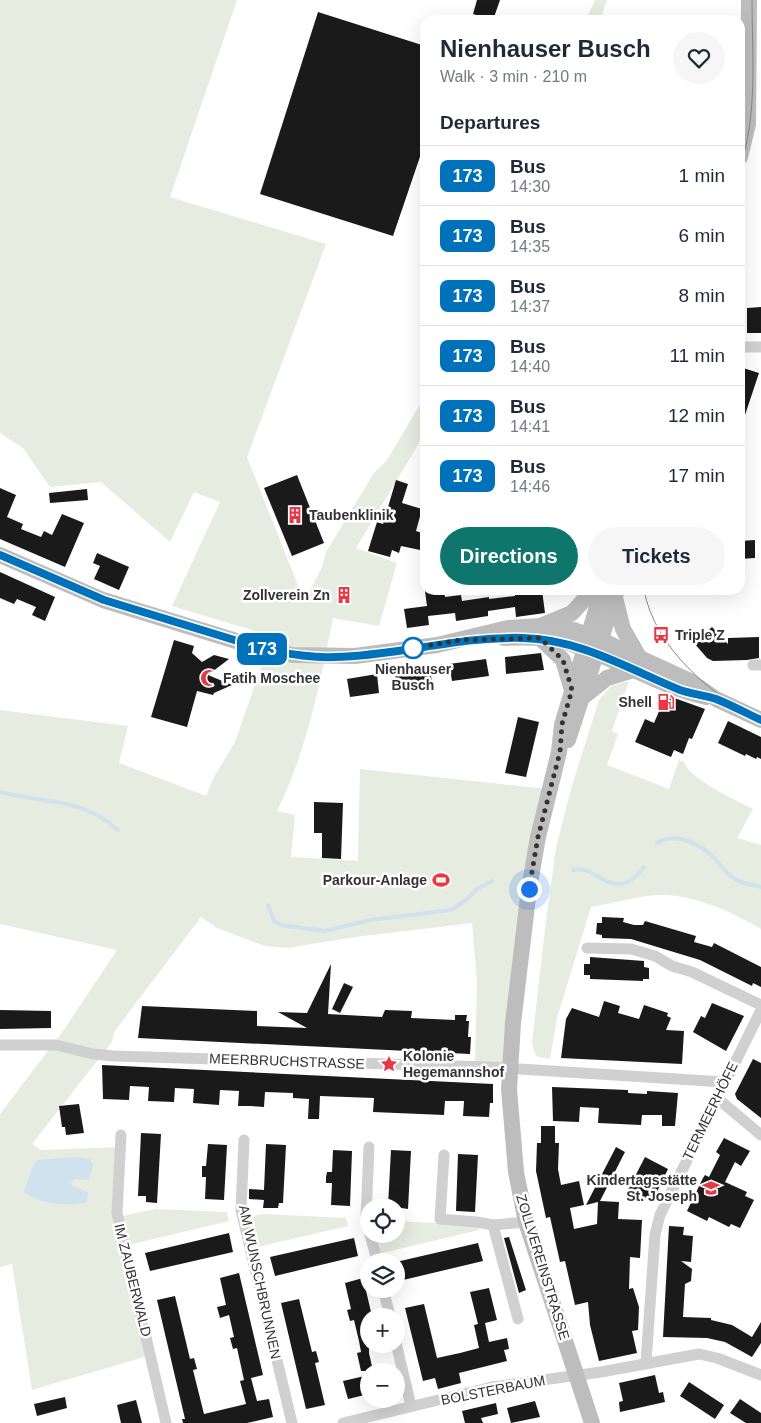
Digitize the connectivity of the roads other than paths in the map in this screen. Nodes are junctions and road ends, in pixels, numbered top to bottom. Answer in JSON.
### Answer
{"nodes":[{"id":1,"x":748,"y":0,"type":"edge"},
{"id":2,"x":745,"y":130,"type":"edge"},
{"id":3,"x":761,"y":347,"type":"edge"},
{"id":4,"x":745,"y":348,"type":"edge"},
{"id":5,"x":0,"y":555,"type":"edge"},
{"id":6,"x":588,"y":595,"type":"edge"},
{"id":7,"x":610,"y":595,"type":"edge"},
{"id":8,"x":612,"y":595,"type":"edge"},
{"id":9,"x":540,"y":632,"type":"junction"},
{"id":10,"x":592,"y":644,"type":"junction"},
{"id":11,"x":636,"y":664,"type":"junction"},
{"id":12,"x":577,"y":694,"type":"junction"},
{"id":13,"x":761,"y":720,"type":"edge"},
{"id":14,"x":587,"y":948,"type":"dead end"},
{"id":15,"x":761,"y":1005,"type":"edge"},
{"id":16,"x":761,"y":1010,"type":"edge"},
{"id":17,"x":0,"y":1044,"type":"edge"},
{"id":18,"x":510,"y":1069,"type":"junction"},
{"id":19,"x":724,"y":1082,"type":"junction"},
{"id":20,"x":717,"y":1098,"type":"junction"},
{"id":21,"x":121,"y":1135,"type":"dead end"},
{"id":22,"x":761,"y":1135,"type":"edge"},
{"id":23,"x":244,"y":1140,"type":"dead end"},
{"id":24,"x":369,"y":1147,"type":"dead end"},
{"id":25,"x":444,"y":1154,"type":"dead end"},
{"id":26,"x":367,"y":1198,"type":"edge"},
{"id":27,"x":526,"y":1222,"type":"junction"},
{"id":28,"x":493,"y":1225,"type":"junction"},
{"id":29,"x":518,"y":1319,"type":"dead end"},
{"id":30,"x":399,"y":1353,"type":"edge"},
{"id":31,"x":646,"y":1362,"type":"junction"},
{"id":32,"x":576,"y":1375,"type":"junction"},
{"id":33,"x":761,"y":1376,"type":"edge"},
{"id":34,"x":411,"y":1406,"type":"junction"},
{"id":35,"x":166,"y":1423,"type":"edge"},
{"id":36,"x":292,"y":1423,"type":"edge"},
{"id":37,"x":342,"y":1423,"type":"edge"},
{"id":38,"x":592,"y":1423,"type":"edge"}],
"edges":[{"from":1,"to":2,"type":"main road"},
{"from":3,"to":4,"type":"street"},
{"from":5,"to":9,"type":"main road"},
{"from":6,"to":9,"type":"main road"},
{"from":7,"to":10,"type":"main road","name":"ZOLLVEREINSTRASSE"},
{"from":8,"to":11,"type":"main road"},
{"from":9,"to":10,"type":"main road"},
{"from":9,"to":12,"type":"main road"},
{"from":10,"to":11,"type":"main road"},
{"from":10,"to":12,"type":"main road","name":"ZOLLVEREINSTRASSE"},
{"from":11,"to":12,"type":"main road"},
{"from":11,"to":13,"type":"main road"},
{"from":12,"to":18,"type":"main road","name":"ZOLLVEREINSTRASSE"},
{"from":14,"to":15,"type":"street"},
{"from":16,"to":19,"type":"street","name":"TERMEERHÖFE"},
{"from":17,"to":18,"type":"street","name":"MEERBRUCHSTRASSE"},
{"from":18,"to":19,"type":"street","name":"MEERBRUCHSTRASSE"},
{"from":18,"to":27,"type":"main road","name":"ZOLLVEREINSTRASSE"},
{"from":19,"to":20,"type":"street","name":"TERMEERHÖFE"},
{"from":20,"to":22,"type":"street"},
{"from":20,"to":31,"type":"street","name":"TERMEERHÖFE"},
{"from":21,"to":35,"type":"street","name":"IM ZAUBERWALD"},
{"from":23,"to":36,"type":"street","name":"AM WUNSCHBRUNNEN"},
{"from":24,"to":26,"type":"street"},
{"from":25,"to":28,"type":"street"},
{"from":27,"to":28,"type":"street"},
{"from":27,"to":32,"type":"main road","name":"ZOLLVEREINSTRASSE"},
{"from":28,"to":29,"type":"street"},
{"from":30,"to":34,"type":"street"},
{"from":31,"to":32,"type":"street","name":"BOLSTERBAUM"},
{"from":31,"to":33,"type":"street","name":"BOLSTERBAUM"},
{"from":32,"to":34,"type":"street","name":"BOLSTERBAUM"},
{"from":32,"to":38,"type":"main road","name":"ZOLLVEREINSTRASSE"},
{"from":34,"to":37,"type":"street","name":"BOLSTERBAUM"}]}
